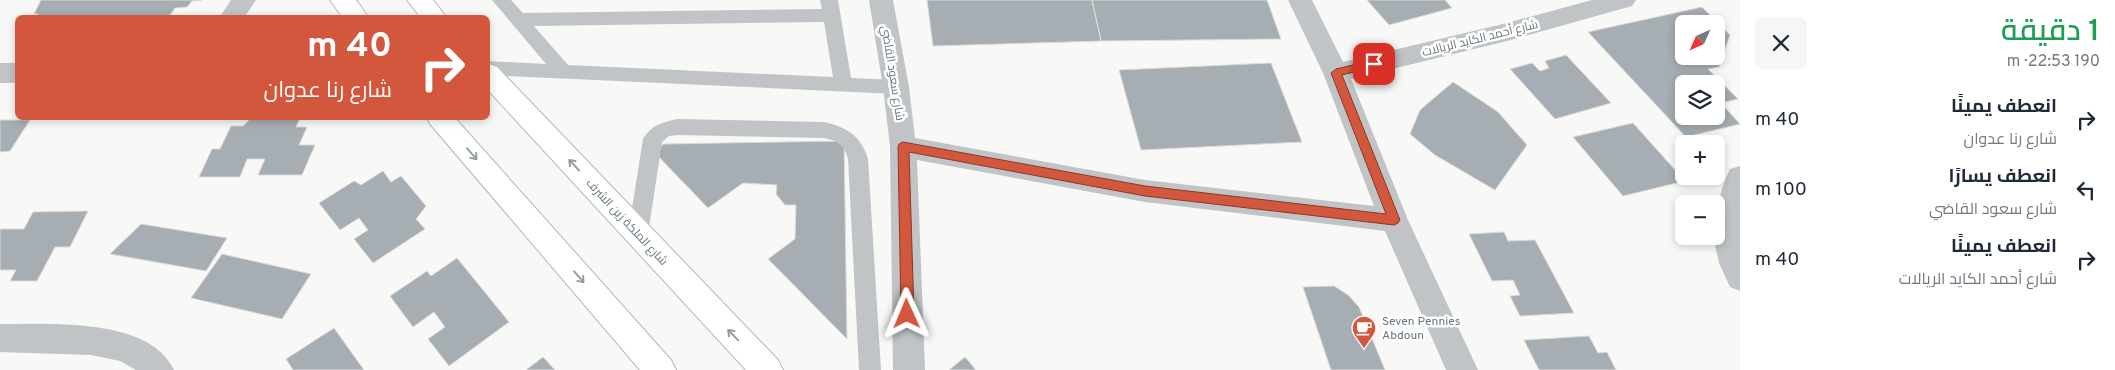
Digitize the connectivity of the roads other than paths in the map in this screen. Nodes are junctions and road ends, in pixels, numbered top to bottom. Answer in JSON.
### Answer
{"nodes":[{"id":1,"x":244,"y":0,"type":"edge"},
{"id":2,"x":342,"y":0,"type":"edge"},
{"id":3,"x":419,"y":0,"type":"edge"},
{"id":4,"x":501,"y":0,"type":"edge"},
{"id":5,"x":881,"y":0,"type":"edge"},
{"id":6,"x":1300,"y":0,"type":"edge"},
{"id":7,"x":1624,"y":0,"type":"edge"},
{"id":8,"x":830,"y":8,"type":"edge"},
{"id":9,"x":232,"y":15,"type":"edge"},
{"id":10,"x":354,"y":15,"type":"edge"},
{"id":11,"x":432,"y":15,"type":"edge"},
{"id":12,"x":519,"y":20,"type":"junction"},
{"id":13,"x":490,"y":68,"type":"edge"},
{"id":14,"x":564,"y":72,"type":"junction"},
{"id":15,"x":0,"y":73,"type":"edge"},
{"id":16,"x":15,"y":73,"type":"edge"},
{"id":17,"x":1336,"y":73,"type":"junction"},
{"id":18,"x":490,"y":76,"type":"edge"},
{"id":19,"x":843,"y":84,"type":"junction"},
{"id":20,"x":896,"y":86,"type":"junction"},
{"id":21,"x":442,"y":120,"type":"edge"},
{"id":22,"x":903,"y":147,"type":"junction"},
{"id":23,"x":1740,"y":177,"type":"edge"},
{"id":24,"x":1394,"y":220,"type":"junction"},
{"id":25,"x":638,"y":234,"type":"junction"},
{"id":26,"x":1740,"y":278,"type":"edge"},
{"id":27,"x":0,"y":338,"type":"edge"},
{"id":28,"x":158,"y":370,"type":"edge"},
{"id":29,"x":660,"y":370,"type":"edge"},
{"id":30,"x":767,"y":370,"type":"edge"},
{"id":31,"x":870,"y":370,"type":"edge"},
{"id":32,"x":909,"y":370,"type":"edge"},
{"id":33,"x":1462,"y":370,"type":"edge"}],
"edges":[{"from":1,"to":9,"type":"street"},
{"from":2,"to":10,"type":"main road"},
{"from":3,"to":11,"type":"main road"},
{"from":4,"to":12,"type":"lane"},
{"from":5,"to":20,"type":"street","name":"شارع سعود القاضي"},
{"from":6,"to":17,"type":"street"},
{"from":7,"to":17,"type":"street","name":"شارع أحمد الكايد الريالات"},
{"from":8,"to":12,"type":"lane"},
{"from":8,"to":19,"type":"lane"},
{"from":12,"to":14,"type":"lane"},
{"from":13,"to":14,"type":"lane"},
{"from":14,"to":19,"type":"lane"},
{"from":15,"to":16,"type":"street"},
{"from":17,"to":24,"type":"street"},
{"from":25,"to":18,"type":"main road","name":"شارع الملكة زين الشرف","one_way":true},
{"from":19,"to":20,"type":"lane"},
{"from":20,"to":22,"type":"street","name":"شارع سعود القاضي"},
{"from":21,"to":29,"type":"main road","one_way":true},
{"from":22,"to":24,"type":"street"},
{"from":22,"to":32,"type":"street","name":"شارع سعود القاضي"},
{"from":23,"to":26,"type":"street"},
{"from":24,"to":33,"type":"street"},
{"from":30,"to":25,"type":"main road","name":"شارع الملكة زين الشرف","one_way":true},
{"from":25,"to":31,"type":"lane"},
{"from":27,"to":28,"type":"street"}]}
